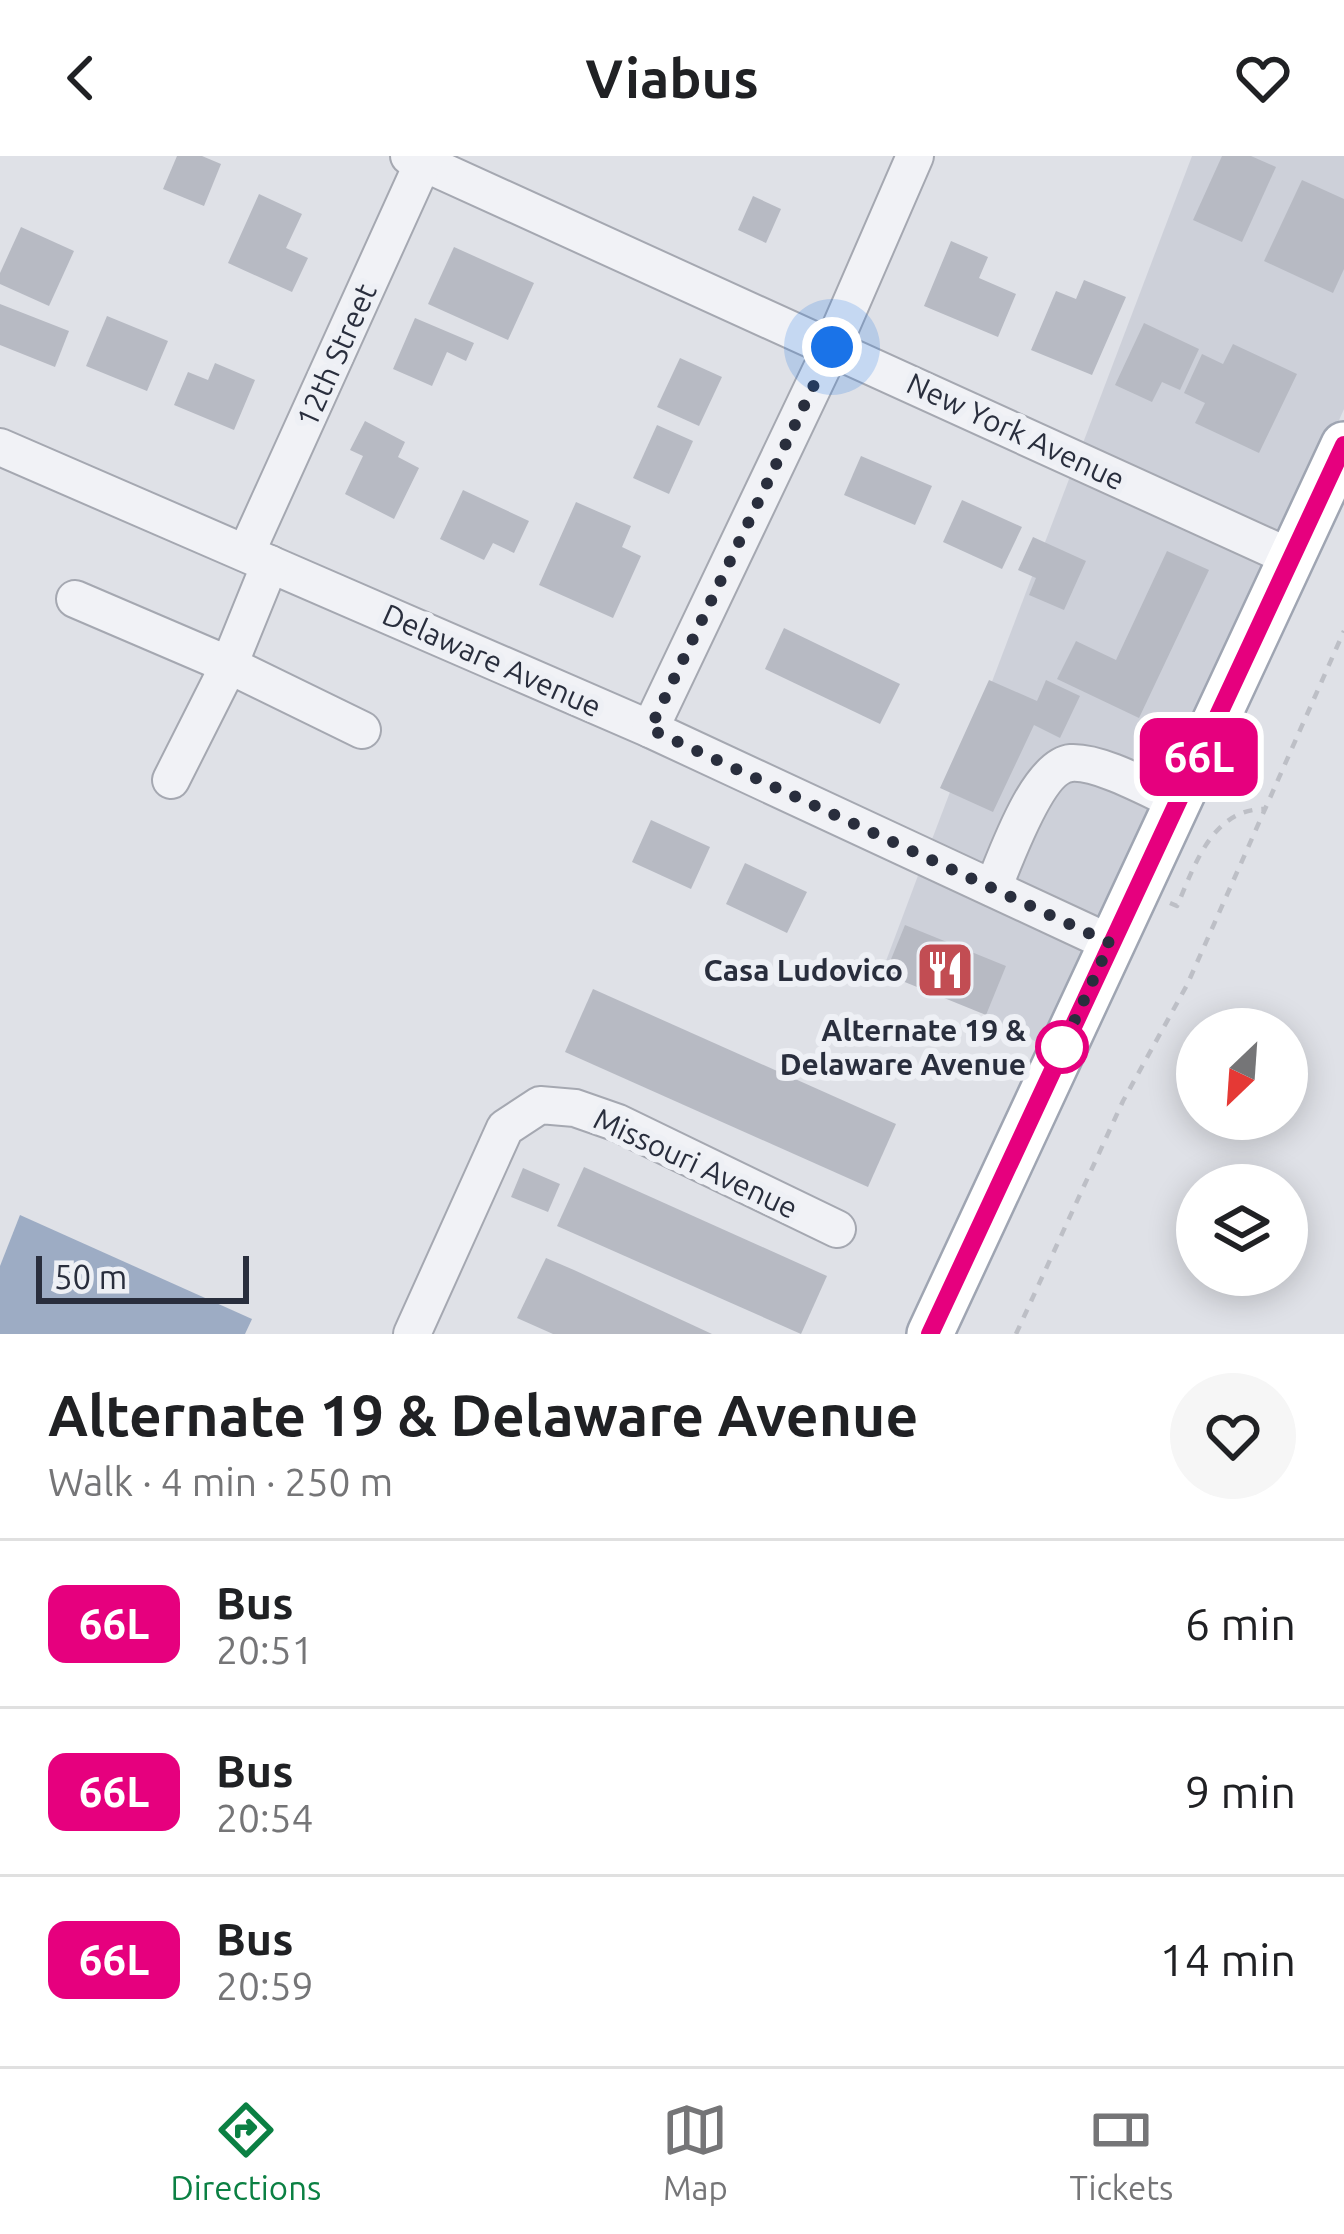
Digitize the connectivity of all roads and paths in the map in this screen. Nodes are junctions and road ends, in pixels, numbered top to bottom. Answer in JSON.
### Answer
{"nodes":[{"id":1,"x":915,"y":156,"type":"edge"},
{"id":2,"x":419,"y":158,"type":"edge"},
{"id":3,"x":832,"y":347,"type":"junction"},
{"id":4,"x":1344,"y":445,"type":"edge"},
{"id":5,"x":0,"y":447,"type":"edge"},
{"id":6,"x":258,"y":559,"type":"junction"},
{"id":7,"x":1294,"y":559,"type":"junction"},
{"id":8,"x":75,"y":598,"type":"dead end"},
{"id":9,"x":1344,"y":631,"type":"edge"},
{"id":10,"x":229,"y":664,"type":"junction"},
{"id":11,"x":650,"y":729,"type":"junction"},
{"id":12,"x":362,"y":730,"type":"dead end"},
{"id":13,"x":171,"y":780,"type":"dead end"},
{"id":14,"x":1178,"y":802,"type":"junction"},
{"id":15,"x":1265,"y":809,"type":"junction"},
{"id":16,"x":993,"y":888,"type":"junction"},
{"id":17,"x":1137,"y":888,"type":"junction"},
{"id":18,"x":1110,"y":943,"type":"junction"},
{"id":19,"x":837,"y":1228,"type":"dead end"},
{"id":20,"x":420,"y":1332,"type":"edge"},
{"id":21,"x":933,"y":1333,"type":"edge"},
{"id":22,"x":1016,"y":1334,"type":"edge"}],
"edges":[{"from":1,"to":3,"type":"street"},
{"from":2,"to":3,"type":"street","name":"New York Avenue"},
{"from":2,"to":6,"type":"street","name":"12th Street"},
{"from":3,"to":7,"type":"street","name":"New York Avenue"},
{"from":3,"to":11,"type":"street"},
{"from":4,"to":7,"type":"main road"},
{"from":5,"to":6,"type":"street","name":"Delaware Avenue"},
{"from":6,"to":10,"type":"street","name":"12th Street"},
{"from":6,"to":11,"type":"street","name":"Delaware Avenue"},
{"from":7,"to":14,"type":"main road"},
{"from":8,"to":10,"type":"street"},
{"from":9,"to":15,"type":"path"},
{"from":10,"to":12,"type":"street"},
{"from":10,"to":13,"type":"street","name":"12th Street"},
{"from":11,"to":16,"type":"street","name":"Delaware Avenue"},
{"from":14,"to":16,"type":"street"},
{"from":14,"to":17,"type":"main road"},
{"from":15,"to":17,"type":"path"},
{"from":15,"to":22,"type":"path"},
{"from":16,"to":18,"type":"street","name":"Delaware Avenue"},
{"from":17,"to":18,"type":"main road"},
{"from":18,"to":21,"type":"main road"},
{"from":19,"to":20,"type":"street","name":"Missouri Avenue"}]}
